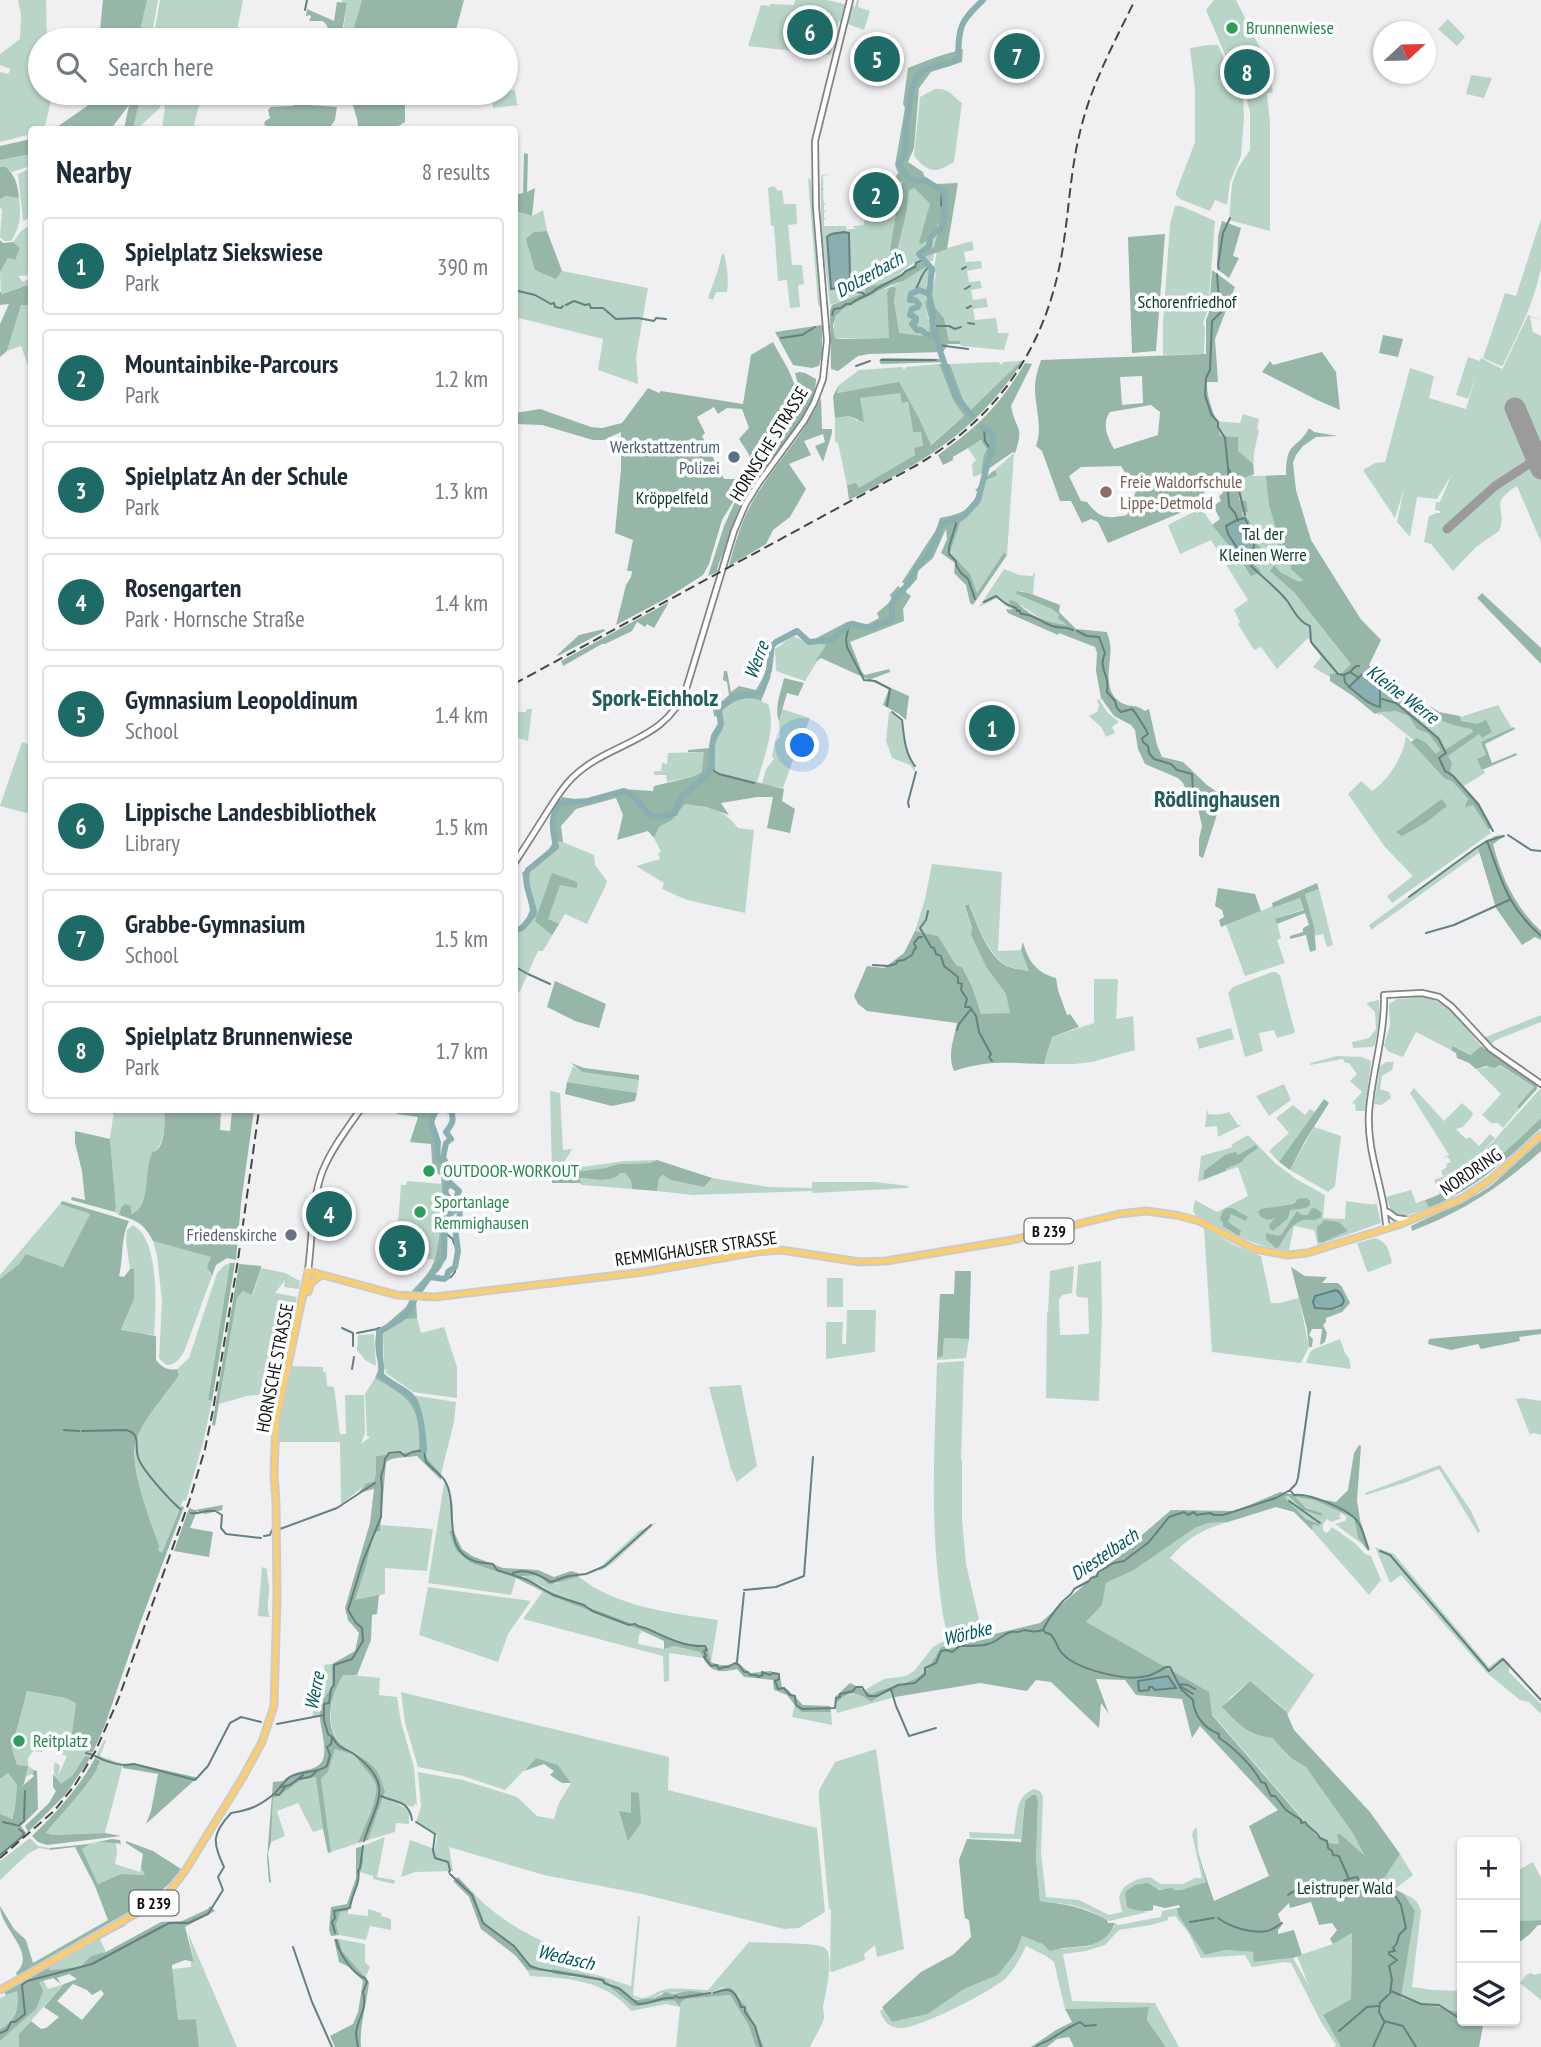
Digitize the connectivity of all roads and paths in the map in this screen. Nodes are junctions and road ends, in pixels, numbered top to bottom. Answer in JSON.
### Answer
{"nodes":[{"id":1,"x":850,"y":0,"type":"edge"},
{"id":2,"x":518,"y":858,"type":"edge"},
{"id":3,"x":1541,"y":1084,"type":"edge"},
{"id":4,"x":357,"y":1113,"type":"edge"},
{"id":5,"x":1541,"y":1135,"type":"edge"},
{"id":6,"x":1384,"y":1204,"type":"junction"},
{"id":7,"x":1388,"y":1212,"type":"junction"},
{"id":8,"x":1410,"y":1220,"type":"junction"},
{"id":9,"x":1389,"y":1227,"type":"junction"},
{"id":10,"x":308,"y":1276,"type":"junction"},
{"id":11,"x":322,"y":1277,"type":"junction"},
{"id":12,"x":301,"y":1307,"type":"junction"},
{"id":13,"x":0,"y":1990,"type":"edge"}],
"edges":[{"from":1,"to":2,"type":"main road","name":"HORNSCHE STRASSE"},
{"from":3,"to":6,"type":"main road"},
{"from":4,"to":10,"type":"main road"},
{"from":5,"to":8,"type":"main road","name":"NORDRING","number":"B 239"},
{"from":6,"to":7,"type":"main road"},
{"from":6,"to":9,"type":"main road"},
{"from":7,"to":8,"type":"main road"},
{"from":7,"to":9,"type":"main road"},
{"from":8,"to":9,"type":"main road","number":"B 239"},
{"from":9,"to":11,"type":"main road","name":"REMMIGHAUSER STRASSE","number":"B 239"},
{"from":10,"to":11,"type":"main road","name":"REMMIGHAUSER STRASSE","number":"B 239"},
{"from":10,"to":12,"type":"main road","name":"HORNSCHE STRASSE","number":"B 239"},
{"from":11,"to":12,"type":"main road"},
{"from":12,"to":13,"type":"main road","name":"HORNSCHE STRASSE","number":"B 239"}]}
